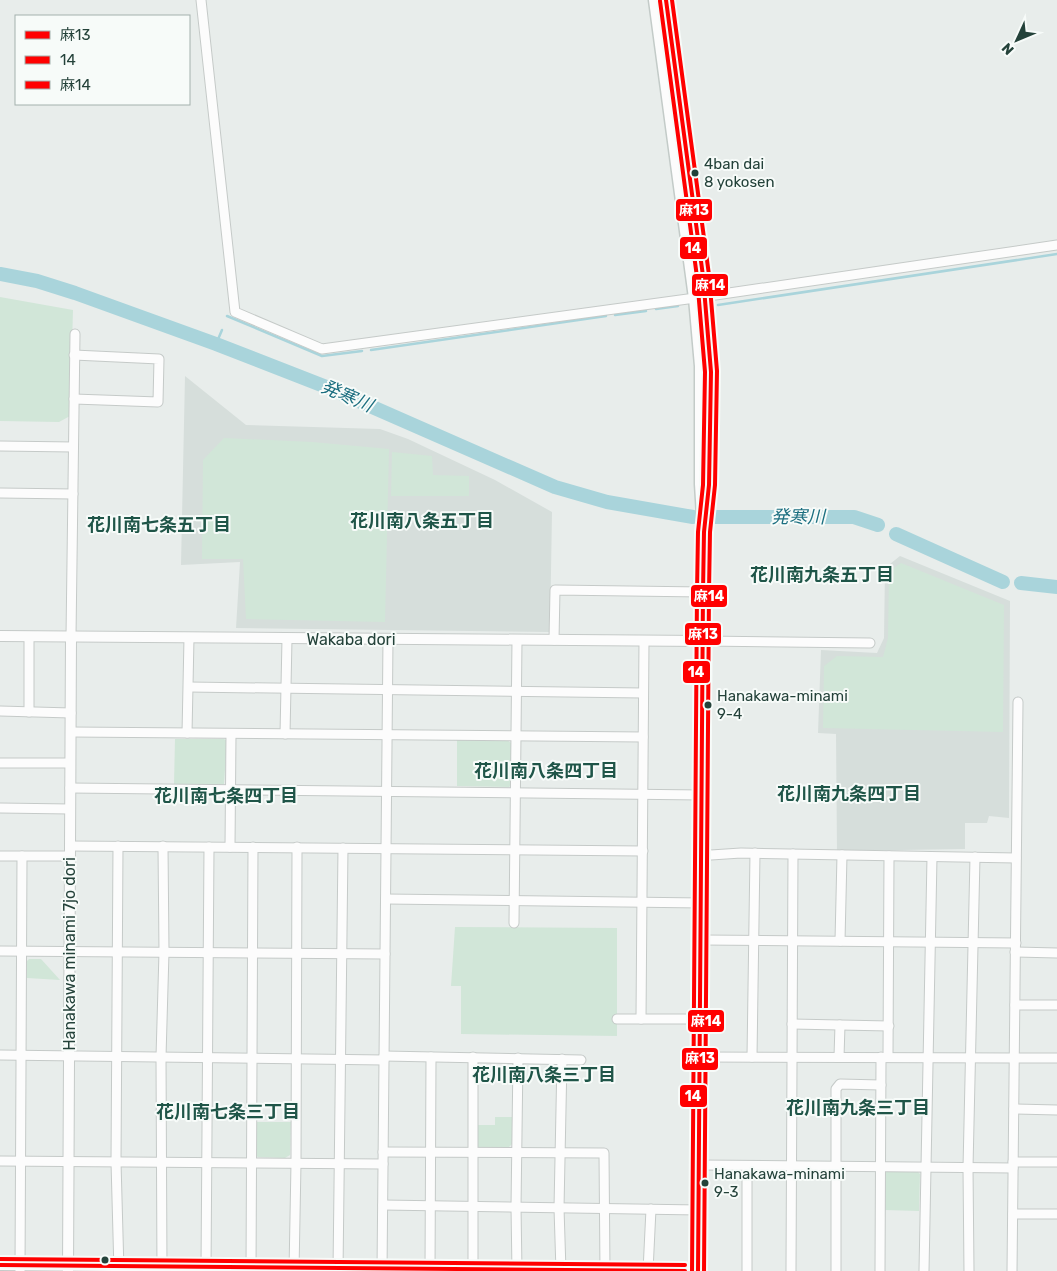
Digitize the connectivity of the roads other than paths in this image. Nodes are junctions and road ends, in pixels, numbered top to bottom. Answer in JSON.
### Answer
{"nodes":[{"id":1,"x":201,"y":0,"type":"edge"},
{"id":2,"x":656,"y":0,"type":"edge"},
{"id":3,"x":666,"y":0,"type":"edge"},
{"id":4,"x":1057,"y":245,"type":"edge"},
{"id":5,"x":699,"y":297,"type":"junction"},
{"id":6,"x":75,"y":334,"type":"dead end"},
{"id":7,"x":74,"y":355,"type":"junction"},
{"id":8,"x":74,"y":399,"type":"junction"},
{"id":9,"x":0,"y":446,"type":"edge"},
{"id":10,"x":73,"y":447,"type":"junction"},
{"id":11,"x":0,"y":493,"type":"edge"},
{"id":12,"x":73,"y":494,"type":"junction"},
{"id":13,"x":703,"y":592,"type":"junction"},
{"id":14,"x":0,"y":636,"type":"edge"},
{"id":15,"x":29,"y":637,"type":"junction"},
{"id":16,"x":71,"y":637,"type":"junction"},
{"id":17,"x":189,"y":638,"type":"junction"},
{"id":18,"x":287,"y":638,"type":"junction"},
{"id":19,"x":388,"y":639,"type":"junction"},
{"id":20,"x":517,"y":640,"type":"junction"},
{"id":21,"x":554,"y":640,"type":"junction"},
{"id":22,"x":644,"y":641,"type":"junction"},
{"id":23,"x":703,"y":641,"type":"junction"},
{"id":24,"x":870,"y":643,"type":"dead end"},
{"id":25,"x":189,"y":687,"type":"junction"},
{"id":26,"x":286,"y":688,"type":"junction"},
{"id":27,"x":387,"y":690,"type":"junction"},
{"id":28,"x":516,"y":690,"type":"junction"},
{"id":29,"x":644,"y":693,"type":"junction"},
{"id":30,"x":1018,"y":702,"type":"dead end"},
{"id":31,"x":0,"y":711,"type":"edge"},
{"id":32,"x":29,"y":712,"type":"junction"},
{"id":33,"x":71,"y":713,"type":"junction"},
{"id":34,"x":71,"y":732,"type":"junction"},
{"id":35,"x":187,"y":733,"type":"junction"},
{"id":36,"x":231,"y":734,"type":"junction"},
{"id":37,"x":285,"y":734,"type":"junction"},
{"id":38,"x":387,"y":736,"type":"junction"},
{"id":39,"x":516,"y":737,"type":"junction"},
{"id":40,"x":643,"y":737,"type":"junction"},
{"id":41,"x":0,"y":763,"type":"edge"},
{"id":42,"x":70,"y":763,"type":"junction"},
{"id":43,"x":70,"y":788,"type":"junction"},
{"id":44,"x":231,"y":790,"type":"junction"},
{"id":45,"x":386,"y":792,"type":"junction"},
{"id":46,"x":515,"y":793,"type":"junction"},
{"id":47,"x":643,"y":793,"type":"junction"},
{"id":48,"x":702,"y":795,"type":"junction"},
{"id":49,"x":0,"y":808,"type":"edge"},
{"id":50,"x":70,"y":810,"type":"junction"},
{"id":51,"x":118,"y":846,"type":"junction"},
{"id":52,"x":163,"y":846,"type":"junction"},
{"id":53,"x":209,"y":847,"type":"junction"},
{"id":54,"x":230,"y":847,"type":"junction"},
{"id":55,"x":253,"y":847,"type":"junction"},
{"id":56,"x":297,"y":847,"type":"junction"},
{"id":57,"x":343,"y":848,"type":"junction"},
{"id":58,"x":386,"y":848,"type":"junction"},
{"id":59,"x":515,"y":850,"type":"junction"},
{"id":60,"x":70,"y":851,"type":"junction"},
{"id":61,"x":643,"y":851,"type":"junction"},
{"id":62,"x":702,"y":852,"type":"junction"},
{"id":63,"x":755,"y":854,"type":"junction"},
{"id":64,"x":794,"y":854,"type":"junction"},
{"id":65,"x":842,"y":855,"type":"junction"},
{"id":66,"x":0,"y":856,"type":"edge"},
{"id":67,"x":22,"y":856,"type":"junction"},
{"id":68,"x":889,"y":856,"type":"junction"},
{"id":69,"x":932,"y":857,"type":"junction"},
{"id":70,"x":975,"y":857,"type":"junction"},
{"id":71,"x":1016,"y":858,"type":"junction"},
{"id":72,"x":386,"y":899,"type":"junction"},
{"id":73,"x":514,"y":901,"type":"junction"},
{"id":74,"x":642,"y":902,"type":"junction"},
{"id":75,"x":702,"y":903,"type":"junction"},
{"id":76,"x":514,"y":923,"type":"dead end"},
{"id":77,"x":702,"y":940,"type":"junction"},
{"id":78,"x":755,"y":940,"type":"junction"},
{"id":79,"x":840,"y":941,"type":"junction"},
{"id":80,"x":793,"y":942,"type":"junction"},
{"id":81,"x":890,"y":942,"type":"junction"},
{"id":82,"x":932,"y":942,"type":"junction"},
{"id":83,"x":972,"y":942,"type":"junction"},
{"id":84,"x":1015,"y":947,"type":"junction"},
{"id":85,"x":0,"y":951,"type":"edge"},
{"id":86,"x":23,"y":951,"type":"junction"},
{"id":87,"x":70,"y":952,"type":"junction"},
{"id":88,"x":118,"y":952,"type":"junction"},
{"id":89,"x":164,"y":952,"type":"junction"},
{"id":90,"x":1057,"y":952,"type":"edge"},
{"id":91,"x":207,"y":953,"type":"junction"},
{"id":92,"x":253,"y":953,"type":"junction"},
{"id":93,"x":297,"y":954,"type":"junction"},
{"id":94,"x":342,"y":954,"type":"junction"},
{"id":95,"x":385,"y":954,"type":"junction"},
{"id":96,"x":1015,"y":1005,"type":"junction"},
{"id":97,"x":1057,"y":1005,"type":"edge"},
{"id":98,"x":617,"y":1019,"type":"dead end"},
{"id":99,"x":641,"y":1019,"type":"junction"},
{"id":100,"x":701,"y":1019,"type":"junction"},
{"id":101,"x":792,"y":1024,"type":"junction"},
{"id":102,"x":840,"y":1025,"type":"junction"},
{"id":103,"x":888,"y":1026,"type":"junction"},
{"id":104,"x":0,"y":1055,"type":"edge"},
{"id":105,"x":21,"y":1056,"type":"junction"},
{"id":106,"x":69,"y":1056,"type":"junction"},
{"id":107,"x":431,"y":1056,"type":"junction"},
{"id":108,"x":118,"y":1057,"type":"junction"},
{"id":109,"x":161,"y":1057,"type":"junction"},
{"id":110,"x":473,"y":1057,"type":"junction"},
{"id":111,"x":701,"y":1057,"type":"junction"},
{"id":112,"x":752,"y":1057,"type":"junction"},
{"id":113,"x":792,"y":1057,"type":"junction"},
{"id":114,"x":839,"y":1057,"type":"junction"},
{"id":115,"x":884,"y":1057,"type":"junction"},
{"id":116,"x":927,"y":1057,"type":"junction"},
{"id":117,"x":971,"y":1057,"type":"junction"},
{"id":118,"x":1014,"y":1057,"type":"junction"},
{"id":119,"x":206,"y":1058,"type":"junction"},
{"id":120,"x":252,"y":1058,"type":"junction"},
{"id":121,"x":384,"y":1058,"type":"junction"},
{"id":122,"x":518,"y":1058,"type":"junction"},
{"id":123,"x":1057,"y":1058,"type":"edge"},
{"id":124,"x":296,"y":1059,"type":"junction"},
{"id":125,"x":339,"y":1059,"type":"junction"},
{"id":126,"x":562,"y":1059,"type":"junction"},
{"id":127,"x":581,"y":1060,"type":"dead end"},
{"id":128,"x":881,"y":1085,"type":"junction"},
{"id":129,"x":1014,"y":1109,"type":"junction"},
{"id":130,"x":1057,"y":1110,"type":"edge"},
{"id":131,"x":384,"y":1152,"type":"junction"},
{"id":132,"x":429,"y":1152,"type":"junction"},
{"id":133,"x":472,"y":1152,"type":"junction"},
{"id":134,"x":518,"y":1153,"type":"junction"},
{"id":135,"x":560,"y":1153,"type":"junction"},
{"id":136,"x":0,"y":1161,"type":"edge"},
{"id":137,"x":20,"y":1161,"type":"junction"},
{"id":138,"x":68,"y":1161,"type":"junction"},
{"id":139,"x":116,"y":1162,"type":"junction"},
{"id":140,"x":162,"y":1162,"type":"junction"},
{"id":141,"x":205,"y":1162,"type":"junction"},
{"id":142,"x":1057,"y":1162,"type":"edge"},
{"id":143,"x":250,"y":1163,"type":"junction"},
{"id":144,"x":296,"y":1163,"type":"junction"},
{"id":145,"x":339,"y":1163,"type":"junction"},
{"id":146,"x":383,"y":1164,"type":"junction"},
{"id":147,"x":699,"y":1165,"type":"junction"},
{"id":148,"x":1013,"y":1165,"type":"junction"},
{"id":149,"x":747,"y":1166,"type":"junction"},
{"id":150,"x":791,"y":1166,"type":"junction"},
{"id":151,"x":837,"y":1167,"type":"junction"},
{"id":152,"x":880,"y":1167,"type":"junction"},
{"id":153,"x":925,"y":1168,"type":"junction"},
{"id":154,"x":968,"y":1168,"type":"junction"},
{"id":155,"x":383,"y":1205,"type":"junction"},
{"id":156,"x":429,"y":1206,"type":"junction"},
{"id":157,"x":472,"y":1206,"type":"junction"},
{"id":158,"x":516,"y":1207,"type":"junction"},
{"id":159,"x":558,"y":1208,"type":"junction"},
{"id":160,"x":603,"y":1208,"type":"junction"},
{"id":161,"x":651,"y":1209,"type":"junction"},
{"id":162,"x":699,"y":1210,"type":"junction"},
{"id":163,"x":1013,"y":1214,"type":"junction"},
{"id":164,"x":1057,"y":1214,"type":"edge"},
{"id":165,"x":0,"y":1265,"type":"edge"},
{"id":166,"x":20,"y":1268,"type":"edge"},
{"id":167,"x":68,"y":1268,"type":"edge"},
{"id":168,"x":118,"y":1268,"type":"edge"},
{"id":169,"x":162,"y":1269,"type":"edge"},
{"id":170,"x":206,"y":1269,"type":"edge"},
{"id":171,"x":251,"y":1269,"type":"edge"},
{"id":172,"x":294,"y":1269,"type":"edge"},
{"id":173,"x":338,"y":1269,"type":"edge"},
{"id":174,"x":382,"y":1269,"type":"edge"},
{"id":175,"x":430,"y":1270,"type":"edge"},
{"id":176,"x":473,"y":1270,"type":"edge"},
{"id":177,"x":517,"y":1270,"type":"edge"},
{"id":178,"x":561,"y":1270,"type":"edge"},
{"id":179,"x":605,"y":1270,"type":"edge"},
{"id":180,"x":648,"y":1271,"type":"edge"},
{"id":181,"x":685,"y":1271,"type":"edge"},
{"id":182,"x":698,"y":1271,"type":"edge"},
{"id":183,"x":747,"y":1271,"type":"edge"},
{"id":184,"x":791,"y":1271,"type":"edge"},
{"id":185,"x":836,"y":1271,"type":"edge"},
{"id":186,"x":880,"y":1271,"type":"edge"},
{"id":187,"x":924,"y":1271,"type":"edge"},
{"id":188,"x":969,"y":1271,"type":"edge"},
{"id":189,"x":1012,"y":1271,"type":"edge"}],
"edges":[{"from":1,"to":5,"type":"street"},
{"from":2,"to":5,"type":"main road"},
{"from":3,"to":5,"type":"main road"},
{"from":4,"to":5,"type":"street"},
{"from":5,"to":13,"type":"main road"},
{"from":6,"to":7,"type":"street"},
{"from":7,"to":8,"type":"street"},
{"from":7,"to":8,"type":"street"},
{"from":8,"to":10,"type":"street"},
{"from":9,"to":10,"type":"street"},
{"from":10,"to":12,"type":"street"},
{"from":11,"to":12,"type":"street"},
{"from":12,"to":16,"type":"street"},
{"from":13,"to":21,"type":"street"},
{"from":13,"to":23,"type":"main road"},
{"from":14,"to":15,"type":"street","name":"Wakaba dori"},
{"from":15,"to":16,"type":"street","name":"Wakaba dori"},
{"from":15,"to":32,"type":"street"},
{"from":16,"to":17,"type":"street","name":"Wakaba dori"},
{"from":16,"to":33,"type":"street","name":"Hanakawa minami 7jo dori"},
{"from":17,"to":18,"type":"street","name":"Wakaba dori"},
{"from":17,"to":25,"type":"street"},
{"from":18,"to":19,"type":"street","name":"Wakaba dori"},
{"from":18,"to":26,"type":"street"},
{"from":19,"to":20,"type":"street","name":"Wakaba dori"},
{"from":19,"to":27,"type":"street"},
{"from":20,"to":21,"type":"street","name":"Wakaba dori"},
{"from":20,"to":28,"type":"street"},
{"from":21,"to":22,"type":"street","name":"Wakaba dori"},
{"from":22,"to":23,"type":"street","name":"Wakaba dori"},
{"from":22,"to":29,"type":"street"},
{"from":23,"to":24,"type":"street"},
{"from":23,"to":48,"type":"main road"},
{"from":25,"to":26,"type":"street"},
{"from":25,"to":35,"type":"street"},
{"from":26,"to":27,"type":"street"},
{"from":26,"to":37,"type":"street"},
{"from":27,"to":28,"type":"street"},
{"from":27,"to":38,"type":"street"},
{"from":28,"to":29,"type":"street"},
{"from":28,"to":39,"type":"street"},
{"from":29,"to":40,"type":"street"},
{"from":30,"to":71,"type":"street"},
{"from":31,"to":32,"type":"street"},
{"from":32,"to":33,"type":"street"},
{"from":33,"to":34,"type":"street","name":"Hanakawa minami 7jo dori"},
{"from":34,"to":35,"type":"street"},
{"from":34,"to":42,"type":"street","name":"Hanakawa minami 7jo dori"},
{"from":35,"to":36,"type":"street"},
{"from":36,"to":37,"type":"street"},
{"from":36,"to":44,"type":"street"},
{"from":37,"to":38,"type":"street"},
{"from":38,"to":39,"type":"street"},
{"from":38,"to":45,"type":"street"},
{"from":39,"to":40,"type":"street"},
{"from":39,"to":46,"type":"street"},
{"from":40,"to":47,"type":"street"},
{"from":41,"to":42,"type":"street"},
{"from":42,"to":43,"type":"street","name":"Hanakawa minami 7jo dori"},
{"from":43,"to":44,"type":"street"},
{"from":43,"to":50,"type":"street","name":"Hanakawa minami 7jo dori"},
{"from":44,"to":45,"type":"street"},
{"from":44,"to":54,"type":"street"},
{"from":45,"to":46,"type":"street"},
{"from":45,"to":58,"type":"street"},
{"from":46,"to":47,"type":"street"},
{"from":46,"to":59,"type":"street"},
{"from":47,"to":48,"type":"street"},
{"from":47,"to":61,"type":"street"},
{"from":48,"to":62,"type":"main road"},
{"from":49,"to":50,"type":"street"},
{"from":50,"to":60,"type":"street","name":"Hanakawa minami 7jo dori"},
{"from":51,"to":52,"type":"street"},
{"from":51,"to":60,"type":"street"},
{"from":51,"to":88,"type":"street"},
{"from":52,"to":53,"type":"street"},
{"from":52,"to":89,"type":"street"},
{"from":53,"to":54,"type":"street"},
{"from":53,"to":91,"type":"street"},
{"from":54,"to":55,"type":"street"},
{"from":55,"to":56,"type":"street"},
{"from":55,"to":92,"type":"street"},
{"from":56,"to":57,"type":"street"},
{"from":56,"to":93,"type":"street"},
{"from":57,"to":58,"type":"street"},
{"from":57,"to":94,"type":"street"},
{"from":58,"to":59,"type":"street"},
{"from":58,"to":72,"type":"street"},
{"from":59,"to":61,"type":"street"},
{"from":59,"to":73,"type":"street"},
{"from":60,"to":67,"type":"street"},
{"from":60,"to":87,"type":"street","name":"Hanakawa minami 7jo dori"},
{"from":61,"to":74,"type":"street"},
{"from":62,"to":63,"type":"street"},
{"from":62,"to":75,"type":"main road"},
{"from":63,"to":64,"type":"street"},
{"from":63,"to":78,"type":"street"},
{"from":64,"to":65,"type":"street"},
{"from":64,"to":80,"type":"street"},
{"from":65,"to":68,"type":"street"},
{"from":65,"to":79,"type":"street"},
{"from":66,"to":67,"type":"street"},
{"from":67,"to":86,"type":"street"},
{"from":68,"to":69,"type":"street"},
{"from":68,"to":81,"type":"street"},
{"from":69,"to":70,"type":"street"},
{"from":69,"to":82,"type":"street"},
{"from":70,"to":71,"type":"street"},
{"from":70,"to":83,"type":"street"},
{"from":71,"to":84,"type":"street"},
{"from":72,"to":73,"type":"street"},
{"from":72,"to":95,"type":"street"},
{"from":73,"to":74,"type":"street"},
{"from":73,"to":76,"type":"street"},
{"from":74,"to":75,"type":"street"},
{"from":74,"to":99,"type":"street"},
{"from":75,"to":77,"type":"main road"},
{"from":77,"to":78,"type":"street"},
{"from":77,"to":100,"type":"main road"},
{"from":78,"to":80,"type":"street"},
{"from":78,"to":112,"type":"street"},
{"from":79,"to":80,"type":"street"},
{"from":79,"to":81,"type":"street"},
{"from":80,"to":101,"type":"street"},
{"from":81,"to":82,"type":"street"},
{"from":81,"to":103,"type":"street"},
{"from":82,"to":83,"type":"street"},
{"from":82,"to":116,"type":"street"},
{"from":83,"to":84,"type":"street"},
{"from":83,"to":117,"type":"street"},
{"from":84,"to":90,"type":"street"},
{"from":84,"to":96,"type":"street"},
{"from":85,"to":86,"type":"street"},
{"from":86,"to":87,"type":"street"},
{"from":86,"to":105,"type":"street"},
{"from":87,"to":88,"type":"street"},
{"from":87,"to":106,"type":"street","name":"Hanakawa minami 7jo dori"},
{"from":88,"to":89,"type":"street"},
{"from":88,"to":108,"type":"street"},
{"from":89,"to":91,"type":"street"},
{"from":89,"to":109,"type":"street"},
{"from":91,"to":92,"type":"street"},
{"from":91,"to":119,"type":"street"},
{"from":92,"to":93,"type":"street"},
{"from":92,"to":120,"type":"street"},
{"from":93,"to":94,"type":"street"},
{"from":93,"to":124,"type":"street"},
{"from":94,"to":95,"type":"street"},
{"from":94,"to":125,"type":"street"},
{"from":95,"to":121,"type":"street"},
{"from":96,"to":97,"type":"street"},
{"from":96,"to":118,"type":"street"},
{"from":98,"to":99,"type":"street"},
{"from":99,"to":100,"type":"street"},
{"from":100,"to":111,"type":"main road"},
{"from":101,"to":102,"type":"street"},
{"from":101,"to":113,"type":"street"},
{"from":102,"to":103,"type":"street"},
{"from":102,"to":114,"type":"street"},
{"from":103,"to":115,"type":"street"},
{"from":104,"to":105,"type":"street"},
{"from":105,"to":106,"type":"street"},
{"from":105,"to":137,"type":"street"},
{"from":106,"to":108,"type":"street"},
{"from":106,"to":138,"type":"street","name":"Hanakawa minami 7jo dori"},
{"from":107,"to":110,"type":"street"},
{"from":107,"to":121,"type":"street"},
{"from":107,"to":132,"type":"street"},
{"from":108,"to":109,"type":"street"},
{"from":108,"to":139,"type":"street"},
{"from":109,"to":119,"type":"street"},
{"from":109,"to":140,"type":"street"},
{"from":110,"to":122,"type":"street"},
{"from":110,"to":133,"type":"street"},
{"from":111,"to":112,"type":"street"},
{"from":111,"to":147,"type":"main road"},
{"from":112,"to":113,"type":"street"},
{"from":113,"to":114,"type":"street"},
{"from":113,"to":150,"type":"street"},
{"from":114,"to":115,"type":"street"},
{"from":115,"to":116,"type":"street"},
{"from":115,"to":128,"type":"street"},
{"from":116,"to":117,"type":"street"},
{"from":116,"to":153,"type":"street"},
{"from":117,"to":118,"type":"street"},
{"from":117,"to":154,"type":"street"},
{"from":118,"to":123,"type":"street"},
{"from":118,"to":129,"type":"street"},
{"from":119,"to":120,"type":"street"},
{"from":119,"to":141,"type":"street"},
{"from":120,"to":124,"type":"street"},
{"from":120,"to":143,"type":"street"},
{"from":121,"to":125,"type":"street"},
{"from":121,"to":131,"type":"street"},
{"from":122,"to":126,"type":"street"},
{"from":122,"to":134,"type":"street"},
{"from":124,"to":125,"type":"street"},
{"from":124,"to":144,"type":"street"},
{"from":125,"to":145,"type":"street"},
{"from":126,"to":127,"type":"street"},
{"from":126,"to":135,"type":"street"},
{"from":128,"to":151,"type":"street"},
{"from":128,"to":152,"type":"street"},
{"from":129,"to":130,"type":"street"},
{"from":129,"to":148,"type":"street"},
{"from":131,"to":132,"type":"street"},
{"from":131,"to":146,"type":"street"},
{"from":132,"to":133,"type":"street"},
{"from":132,"to":156,"type":"street"},
{"from":133,"to":134,"type":"street"},
{"from":133,"to":157,"type":"street"},
{"from":134,"to":135,"type":"street"},
{"from":134,"to":158,"type":"street"},
{"from":135,"to":159,"type":"street"},
{"from":135,"to":160,"type":"street"},
{"from":136,"to":137,"type":"street"},
{"from":137,"to":138,"type":"street"},
{"from":137,"to":166,"type":"street"},
{"from":138,"to":139,"type":"street"},
{"from":138,"to":167,"type":"street","name":"Hanakawa minami 7jo dori"},
{"from":139,"to":140,"type":"street"},
{"from":139,"to":168,"type":"street"},
{"from":140,"to":141,"type":"street"},
{"from":140,"to":169,"type":"street"},
{"from":141,"to":143,"type":"street"},
{"from":141,"to":170,"type":"street"},
{"from":142,"to":148,"type":"street"},
{"from":143,"to":144,"type":"street"},
{"from":143,"to":171,"type":"street"},
{"from":144,"to":145,"type":"street"},
{"from":144,"to":172,"type":"street"},
{"from":145,"to":146,"type":"street"},
{"from":145,"to":173,"type":"street"},
{"from":146,"to":155,"type":"street"},
{"from":147,"to":149,"type":"street"},
{"from":147,"to":162,"type":"main road"},
{"from":148,"to":154,"type":"street"},
{"from":148,"to":163,"type":"street"},
{"from":149,"to":150,"type":"street"},
{"from":149,"to":183,"type":"street"},
{"from":150,"to":151,"type":"street"},
{"from":150,"to":184,"type":"street"},
{"from":151,"to":152,"type":"street"},
{"from":151,"to":185,"type":"street"},
{"from":152,"to":153,"type":"street"},
{"from":152,"to":186,"type":"street"},
{"from":153,"to":154,"type":"street"},
{"from":153,"to":187,"type":"street"},
{"from":154,"to":188,"type":"street"},
{"from":155,"to":156,"type":"street"},
{"from":155,"to":174,"type":"street"},
{"from":156,"to":157,"type":"street"},
{"from":156,"to":175,"type":"street"},
{"from":157,"to":158,"type":"street"},
{"from":157,"to":176,"type":"street"},
{"from":158,"to":159,"type":"street"},
{"from":158,"to":177,"type":"street"},
{"from":159,"to":160,"type":"street"},
{"from":159,"to":178,"type":"street"},
{"from":160,"to":161,"type":"street"},
{"from":160,"to":179,"type":"street"},
{"from":161,"to":162,"type":"street"},
{"from":161,"to":180,"type":"street"},
{"from":162,"to":182,"type":"main road"},
{"from":163,"to":164,"type":"street"},
{"from":163,"to":189,"type":"street"},
{"from":165,"to":166,"type":"street"},
{"from":166,"to":167,"type":"street"},
{"from":167,"to":168,"type":"street"},
{"from":168,"to":169,"type":"street"},
{"from":169,"to":170,"type":"street"},
{"from":170,"to":171,"type":"street"},
{"from":171,"to":172,"type":"street"},
{"from":172,"to":173,"type":"street"},
{"from":173,"to":174,"type":"street"},
{"from":174,"to":175,"type":"street"},
{"from":175,"to":176,"type":"street"},
{"from":176,"to":177,"type":"street"},
{"from":177,"to":178,"type":"street"},
{"from":178,"to":179,"type":"street"},
{"from":179,"to":180,"type":"street"},
{"from":180,"to":181,"type":"street"}]}
